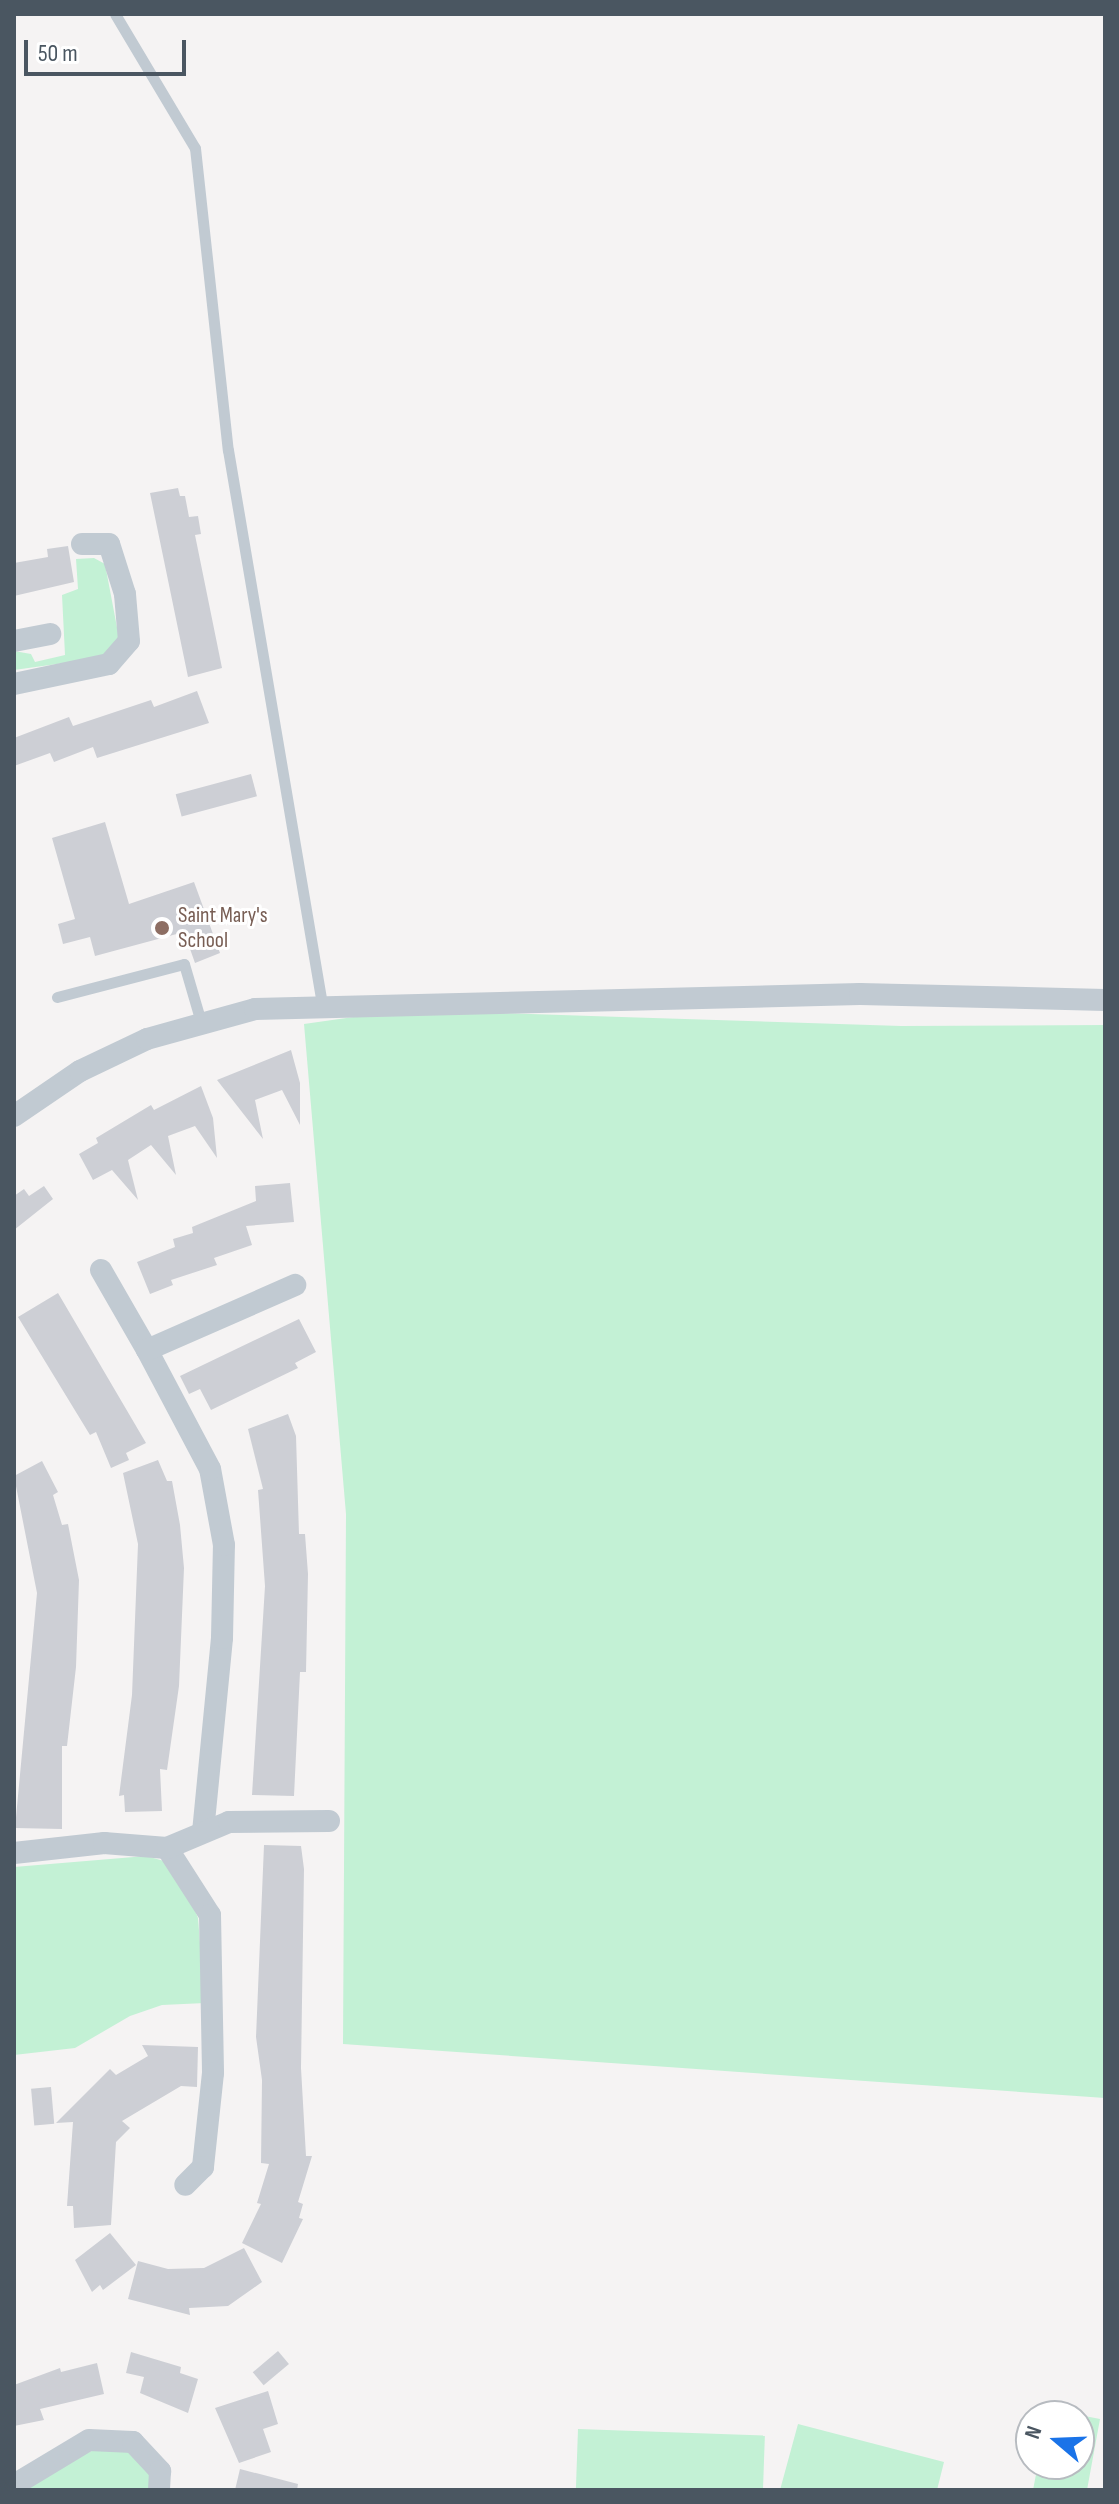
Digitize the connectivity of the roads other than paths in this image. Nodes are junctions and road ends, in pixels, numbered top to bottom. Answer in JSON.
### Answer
{"nodes":[{"id":1,"x":115,"y":14,"type":"edge"},
{"id":2,"x":82,"y":544,"type":"dead end"},
{"id":3,"x":50,"y":634,"type":"dead end"},
{"id":4,"x":14,"y":641,"type":"edge"},
{"id":5,"x":14,"y":684,"type":"edge"},
{"id":6,"x":57,"y":997,"type":"dead end"},
{"id":7,"x":1105,"y":1000,"type":"edge"},
{"id":8,"x":322,"y":1004,"type":"junction"},
{"id":9,"x":201,"y":1022,"type":"junction"},
{"id":10,"x":17,"y":1107,"type":"edge"},
{"id":11,"x":101,"y":1270,"type":"dead end"},
{"id":12,"x":295,"y":1285,"type":"dead end"},
{"id":13,"x":147,"y":1350,"type":"junction"},
{"id":14,"x":329,"y":1821,"type":"dead end"},
{"id":15,"x":203,"y":1832,"type":"junction"},
{"id":16,"x":167,"y":1848,"type":"junction"},
{"id":17,"x":14,"y":1853,"type":"edge"},
{"id":18,"x":185,"y":2185,"type":"dead end"},
{"id":19,"x":14,"y":2485,"type":"edge"},
{"id":20,"x":159,"y":2490,"type":"edge"}],
"edges":[{"from":1,"to":8,"type":"lane"},
{"from":2,"to":5,"type":"street"},
{"from":3,"to":4,"type":"street"},
{"from":6,"to":9,"type":"lane"},
{"from":7,"to":8,"type":"street"},
{"from":8,"to":9,"type":"street"},
{"from":9,"to":10,"type":"street"},
{"from":11,"to":13,"type":"street"},
{"from":12,"to":13,"type":"street"},
{"from":13,"to":15,"type":"street"},
{"from":14,"to":15,"type":"street"},
{"from":15,"to":16,"type":"street"},
{"from":16,"to":17,"type":"street"},
{"from":16,"to":18,"type":"street"},
{"from":19,"to":20,"type":"street"}]}
